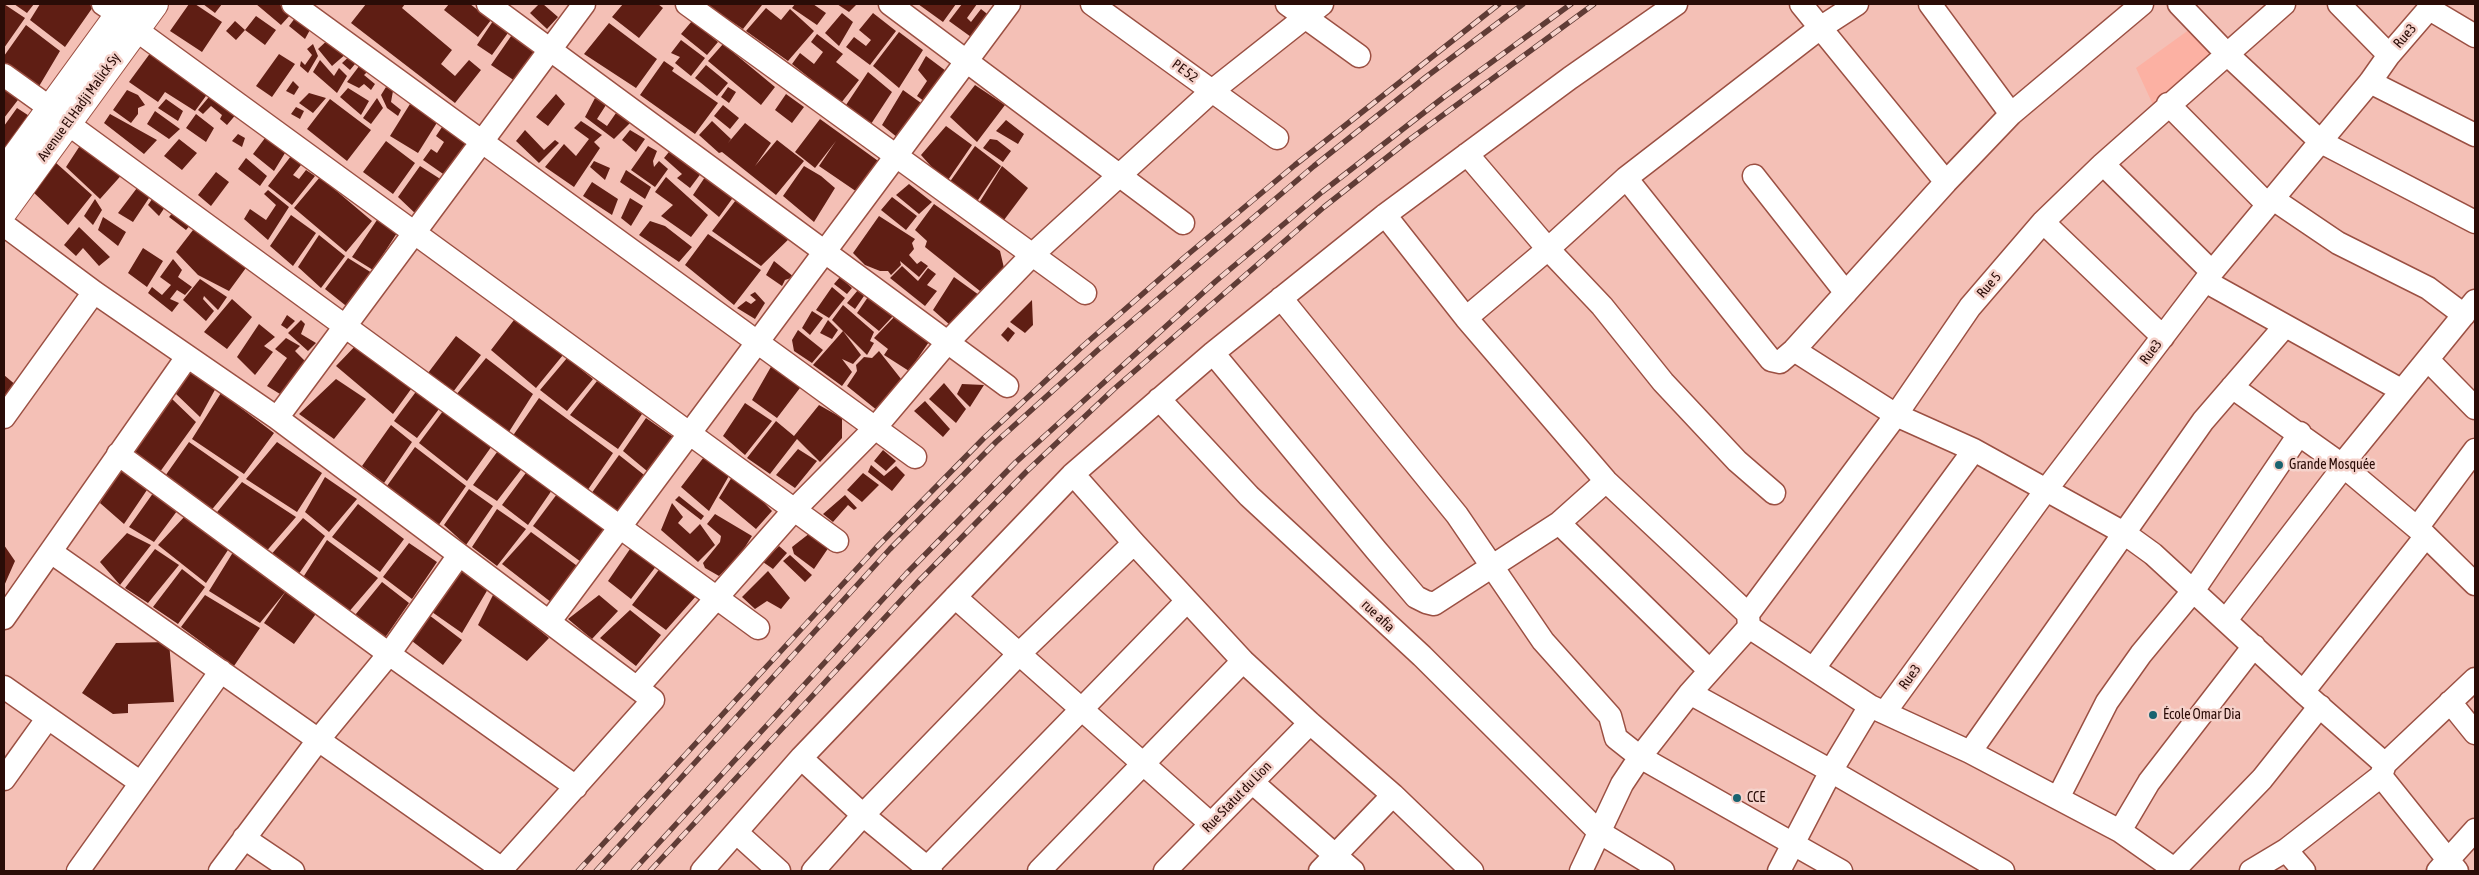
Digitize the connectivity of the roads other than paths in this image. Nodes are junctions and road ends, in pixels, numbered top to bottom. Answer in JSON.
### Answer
{"nodes":[{"id":1,"x":154,"y":4,"type":"edge"},
{"id":2,"x":293,"y":4,"type":"edge"},
{"id":3,"x":488,"y":4,"type":"edge"},
{"id":4,"x":584,"y":4,"type":"edge"},
{"id":5,"x":687,"y":4,"type":"edge"},
{"id":6,"x":890,"y":4,"type":"edge"},
{"id":7,"x":1008,"y":4,"type":"edge"},
{"id":8,"x":1092,"y":4,"type":"edge"},
{"id":9,"x":1676,"y":4,"type":"edge"},
{"id":10,"x":1801,"y":4,"type":"edge"},
{"id":11,"x":1857,"y":4,"type":"edge"},
{"id":12,"x":1930,"y":4,"type":"edge"},
{"id":13,"x":2142,"y":4,"type":"edge"},
{"id":14,"x":2179,"y":4,"type":"edge"},
{"id":15,"x":2284,"y":4,"type":"edge"},
{"id":16,"x":2339,"y":4,"type":"edge"},
{"id":17,"x":2431,"y":6,"type":"edge"},
{"id":18,"x":1305,"y":8,"type":"edge"},
{"id":19,"x":121,"y":13,"type":"edge"},
{"id":20,"x":1820,"y":28,"type":"junction"},
{"id":21,"x":2475,"y":36,"type":"edge"},
{"id":22,"x":550,"y":48,"type":"junction"},
{"id":23,"x":2227,"y":54,"type":"junction"},
{"id":24,"x":2389,"y":54,"type":"junction"},
{"id":25,"x":1359,"y":56,"type":"dead end"},
{"id":26,"x":966,"y":61,"type":"junction"},
{"id":27,"x":4,"y":74,"type":"edge"},
{"id":28,"x":2370,"y":82,"type":"junction"},
{"id":29,"x":1212,"y":91,"type":"junction"},
{"id":30,"x":2168,"y":104,"type":"junction"},
{"id":31,"x":2011,"y":114,"type":"junction"},
{"id":32,"x":59,"y":116,"type":"junction"},
{"id":33,"x":2475,"y":135,"type":"edge"},
{"id":34,"x":1277,"y":138,"type":"dead end"},
{"id":35,"x":483,"y":141,"type":"junction"},
{"id":36,"x":2321,"y":142,"type":"junction"},
{"id":37,"x":1467,"y":154,"type":"junction"},
{"id":38,"x":896,"y":156,"type":"junction"},
{"id":39,"x":2102,"y":164,"type":"junction"},
{"id":40,"x":4,"y":172,"type":"edge"},
{"id":41,"x":1121,"y":176,"type":"junction"},
{"id":42,"x":1754,"y":176,"type":"dead end"},
{"id":43,"x":1626,"y":178,"type":"junction"},
{"id":44,"x":1946,"y":182,"type":"junction"},
{"id":45,"x":2271,"y":202,"type":"junction"},
{"id":46,"x":4,"y":210,"type":"edge"},
{"id":47,"x":1385,"y":216,"type":"junction"},
{"id":48,"x":2043,"y":222,"type":"junction"},
{"id":49,"x":2475,"y":222,"type":"edge"},
{"id":50,"x":1183,"y":223,"type":"dead end"},
{"id":51,"x":4,"y":225,"type":"edge"},
{"id":52,"x":414,"y":233,"type":"junction"},
{"id":53,"x":1548,"y":249,"type":"junction"},
{"id":54,"x":824,"y":253,"type":"junction"},
{"id":55,"x":1032,"y":255,"type":"junction"},
{"id":56,"x":2209,"y":276,"type":"junction"},
{"id":57,"x":94,"y":292,"type":"junction"},
{"id":58,"x":1085,"y":293,"type":"dead end"},
{"id":59,"x":1846,"y":293,"type":"junction"},
{"id":60,"x":1281,"y":298,"type":"junction"},
{"id":61,"x":2470,"y":308,"type":"edge"},
{"id":62,"x":1466,"y":318,"type":"junction"},
{"id":63,"x":346,"y":326,"type":"junction"},
{"id":64,"x":2285,"y":326,"type":"junction"},
{"id":65,"x":2163,"y":337,"type":"junction"},
{"id":66,"x":757,"y":342,"type":"junction"},
{"id":67,"x":947,"y":343,"type":"junction"},
{"id":68,"x":1794,"y":350,"type":"junction"},
{"id":69,"x":1213,"y":353,"type":"junction"},
{"id":70,"x":187,"y":357,"type":"junction"},
{"id":71,"x":2428,"y":360,"type":"junction"},
{"id":72,"x":1007,"y":386,"type":"dead end"},
{"id":73,"x":2232,"y":387,"type":"junction"},
{"id":74,"x":2401,"y":390,"type":"junction"},
{"id":75,"x":1159,"y":399,"type":"junction"},
{"id":76,"x":2475,"y":408,"type":"edge"},
{"id":77,"x":1896,"y":415,"type":"junction"},
{"id":78,"x":4,"y":417,"type":"edge"},
{"id":79,"x":277,"y":418,"type":"junction"},
{"id":80,"x":875,"y":428,"type":"junction"},
{"id":81,"x":2300,"y":433,"type":"junction"},
{"id":82,"x":690,"y":434,"type":"junction"},
{"id":83,"x":1974,"y":450,"type":"junction"},
{"id":84,"x":2475,"y":450,"type":"edge"},
{"id":85,"x":118,"y":454,"type":"junction"},
{"id":86,"x":915,"y":457,"type":"dead end"},
{"id":87,"x":2342,"y":465,"type":"junction"},
{"id":88,"x":1073,"y":474,"type":"junction"},
{"id":89,"x":1606,"y":481,"type":"junction"},
{"id":90,"x":2046,"y":490,"type":"junction"},
{"id":91,"x":1774,"y":493,"type":"dead end"},
{"id":92,"x":794,"y":510,"type":"junction"},
{"id":93,"x":1559,"y":523,"type":"junction"},
{"id":94,"x":620,"y":527,"type":"junction"},
{"id":95,"x":2421,"y":532,"type":"junction"},
{"id":96,"x":2124,"y":533,"type":"junction"},
{"id":97,"x":837,"y":541,"type":"dead end"},
{"id":98,"x":1134,"y":543,"type":"junction"},
{"id":99,"x":51,"y":552,"type":"junction"},
{"id":100,"x":459,"y":555,"type":"junction"},
{"id":101,"x":1491,"y":566,"type":"junction"},
{"id":102,"x":2473,"y":576,"type":"edge"},
{"id":103,"x":2193,"y":591,"type":"junction"},
{"id":104,"x":716,"y":597,"type":"junction"},
{"id":105,"x":955,"y":597,"type":"junction"},
{"id":106,"x":1187,"y":600,"type":"junction"},
{"id":107,"x":4,"y":618,"type":"edge"},
{"id":108,"x":2226,"y":620,"type":"junction"},
{"id":109,"x":550,"y":621,"type":"junction"},
{"id":110,"x":1748,"y":621,"type":"junction"},
{"id":111,"x":758,"y":628,"type":"dead end"},
{"id":112,"x":2254,"y":646,"type":"junction"},
{"id":113,"x":389,"y":654,"type":"junction"},
{"id":114,"x":1019,"y":654,"type":"junction"},
{"id":115,"x":1243,"y":661,"type":"junction"},
{"id":116,"x":1814,"y":668,"type":"junction"},
{"id":117,"x":1710,"y":670,"type":"junction"},
{"id":118,"x":221,"y":671,"type":"junction"},
{"id":119,"x":2475,"y":679,"type":"edge"},
{"id":120,"x":4,"y":687,"type":"edge"},
{"id":121,"x":637,"y":688,"type":"junction"},
{"id":122,"x":1690,"y":693,"type":"junction"},
{"id":123,"x":2311,"y":699,"type":"junction"},
{"id":124,"x":2450,"y":702,"type":"junction"},
{"id":125,"x":1081,"y":709,"type":"junction"},
{"id":126,"x":1878,"y":709,"type":"junction"},
{"id":127,"x":47,"y":719,"type":"junction"},
{"id":128,"x":1310,"y":723,"type":"junction"},
{"id":129,"x":2475,"y":733,"type":"edge"},
{"id":130,"x":319,"y":738,"type":"junction"},
{"id":131,"x":1970,"y":752,"type":"junction"},
{"id":132,"x":1640,"y":757,"type":"junction"},
{"id":133,"x":801,"y":758,"type":"junction"},
{"id":134,"x":1142,"y":763,"type":"junction"},
{"id":135,"x":2383,"y":770,"type":"junction"},
{"id":136,"x":1831,"y":771,"type":"junction"},
{"id":137,"x":4,"y":779,"type":"edge"},
{"id":138,"x":1252,"y":782,"type":"junction"},
{"id":139,"x":141,"y":783,"type":"junction"},
{"id":140,"x":576,"y":787,"type":"junction"},
{"id":141,"x":1393,"y":795,"type":"junction"},
{"id":142,"x":2058,"y":798,"type":"junction"},
{"id":143,"x":864,"y":815,"type":"junction"},
{"id":144,"x":1211,"y":824,"type":"junction"},
{"id":145,"x":2475,"y":830,"type":"edge"},
{"id":146,"x":2120,"y":831,"type":"junction"},
{"id":147,"x":1599,"y":832,"type":"junction"},
{"id":148,"x":737,"y":833,"type":"junction"},
{"id":149,"x":244,"y":838,"type":"junction"},
{"id":150,"x":1792,"y":844,"type":"junction"},
{"id":151,"x":2286,"y":850,"type":"junction"},
{"id":152,"x":1328,"y":863,"type":"edge"},
{"id":153,"x":2448,"y":868,"type":"edge"},
{"id":154,"x":83,"y":869,"type":"edge"},
{"id":155,"x":501,"y":870,"type":"edge"},
{"id":156,"x":927,"y":870,"type":"edge"},
{"id":157,"x":2176,"y":870,"type":"edge"},
{"id":158,"x":220,"y":871,"type":"edge"},
{"id":159,"x":293,"y":871,"type":"edge"},
{"id":160,"x":702,"y":871,"type":"edge"},
{"id":161,"x":779,"y":871,"type":"edge"},
{"id":162,"x":813,"y":871,"type":"edge"},
{"id":163,"x":1039,"y":871,"type":"edge"},
{"id":164,"x":1165,"y":871,"type":"edge"},
{"id":165,"x":1353,"y":871,"type":"edge"},
{"id":166,"x":1472,"y":871,"type":"edge"},
{"id":167,"x":1581,"y":871,"type":"edge"},
{"id":168,"x":1663,"y":871,"type":"edge"},
{"id":169,"x":1779,"y":871,"type":"edge"},
{"id":170,"x":1841,"y":871,"type":"edge"},
{"id":171,"x":2003,"y":871,"type":"edge"},
{"id":172,"x":2251,"y":871,"type":"edge"},
{"id":173,"x":2304,"y":871,"type":"edge"}],
"edges":[{"from":1,"to":19,"type":"street","name":"Avenue El Hadji Malick Sy"},
{"from":2,"to":35,"type":"street"},
{"from":3,"to":22,"type":"street"},
{"from":4,"to":22,"type":"street"},
{"from":5,"to":38,"type":"street"},
{"from":6,"to":26,"type":"street"},
{"from":7,"to":26,"type":"street"},
{"from":8,"to":29,"type":"street","name":"PE 52"},
{"from":9,"to":37,"type":"street"},
{"from":10,"to":20,"type":"street"},
{"from":11,"to":20,"type":"street"},
{"from":12,"to":31,"type":"street"},
{"from":13,"to":31,"type":"street"},
{"from":14,"to":23,"type":"street"},
{"from":15,"to":23,"type":"street","name":"Rue 5"},
{"from":16,"to":24,"type":"street"},
{"from":17,"to":21,"type":"street"},
{"from":17,"to":24,"type":"street","name":"Rue3"},
{"from":18,"to":25,"type":"street"},
{"from":18,"to":29,"type":"street"},
{"from":19,"to":32,"type":"street","name":"Avenue El Hadji Malick Sy"},
{"from":19,"to":52,"type":"street"},
{"from":20,"to":43,"type":"street"},
{"from":20,"to":44,"type":"street"},
{"from":22,"to":35,"type":"street"},
{"from":22,"to":54,"type":"street"},
{"from":23,"to":30,"type":"street","name":"Rue 5"},
{"from":23,"to":36,"type":"street"},
{"from":24,"to":28,"type":"street","name":"Rue3"},
{"from":26,"to":38,"type":"street"},
{"from":26,"to":41,"type":"street"},
{"from":27,"to":32,"type":"street"},
{"from":28,"to":33,"type":"street"},
{"from":28,"to":36,"type":"street","name":"Rue3"},
{"from":29,"to":34,"type":"street","name":"PE 52"},
{"from":29,"to":41,"type":"street"},
{"from":30,"to":39,"type":"street","name":"Rue 5"},
{"from":30,"to":45,"type":"street"},
{"from":31,"to":44,"type":"street"},
{"from":32,"to":40,"type":"street","name":"Avenue El Hadji Malick Sy"},
{"from":32,"to":46,"type":"street","name":"Avenue El Hadji Malick Sy"},
{"from":32,"to":63,"type":"street"},
{"from":35,"to":52,"type":"street"},
{"from":35,"to":66,"type":"street"},
{"from":36,"to":45,"type":"street","name":"Rue3"},
{"from":36,"to":49,"type":"street"},
{"from":37,"to":47,"type":"street"},
{"from":37,"to":53,"type":"street"},
{"from":38,"to":54,"type":"street"},
{"from":38,"to":55,"type":"street"},
{"from":39,"to":48,"type":"street","name":"Rue 5"},
{"from":39,"to":56,"type":"street"},
{"from":41,"to":50,"type":"street"},
{"from":41,"to":55,"type":"street"},
{"from":42,"to":59,"type":"street"},
{"from":43,"to":53,"type":"street"},
{"from":43,"to":68,"type":"street"},
{"from":44,"to":59,"type":"street"},
{"from":45,"to":56,"type":"street","name":"Rue3"},
{"from":45,"to":61,"type":"street"},
{"from":47,"to":60,"type":"street"},
{"from":47,"to":62,"type":"street"},
{"from":48,"to":65,"type":"street"},
{"from":48,"to":77,"type":"street","name":"Rue 5"},
{"from":51,"to":57,"type":"street"},
{"from":52,"to":63,"type":"street"},
{"from":52,"to":82,"type":"street"},
{"from":53,"to":62,"type":"street"},
{"from":53,"to":91,"type":"street"},
{"from":54,"to":66,"type":"street"},
{"from":54,"to":67,"type":"street"},
{"from":55,"to":58,"type":"street"},
{"from":55,"to":67,"type":"street"},
{"from":56,"to":64,"type":"street"},
{"from":56,"to":65,"type":"street","name":"Rue3"},
{"from":57,"to":70,"type":"street"},
{"from":57,"to":78,"type":"street"},
{"from":59,"to":68,"type":"street"},
{"from":60,"to":69,"type":"street"},
{"from":60,"to":101,"type":"street"},
{"from":61,"to":71,"type":"street"},
{"from":62,"to":89,"type":"street"},
{"from":63,"to":79,"type":"street"},
{"from":63,"to":94,"type":"street"},
{"from":64,"to":73,"type":"street"},
{"from":64,"to":74,"type":"street"},
{"from":65,"to":90,"type":"street","name":"Rue3"},
{"from":66,"to":80,"type":"street"},
{"from":66,"to":82,"type":"street"},
{"from":67,"to":72,"type":"street"},
{"from":67,"to":80,"type":"street"},
{"from":68,"to":77,"type":"street"},
{"from":69,"to":75,"type":"street"},
{"from":69,"to":101,"type":"street"},
{"from":70,"to":79,"type":"street"},
{"from":70,"to":85,"type":"street"},
{"from":71,"to":74,"type":"street"},
{"from":71,"to":76,"type":"street"},
{"from":73,"to":81,"type":"street"},
{"from":73,"to":96,"type":"street"},
{"from":74,"to":87,"type":"street"},
{"from":75,"to":88,"type":"street"},
{"from":75,"to":147,"type":"street","name":"rue afia"},
{"from":77,"to":83,"type":"street"},
{"from":77,"to":110,"type":"street","name":"Rue 5"},
{"from":79,"to":100,"type":"street"},
{"from":80,"to":86,"type":"street"},
{"from":80,"to":92,"type":"street"},
{"from":81,"to":87,"type":"street"},
{"from":81,"to":103,"type":"street"},
{"from":82,"to":92,"type":"street"},
{"from":82,"to":94,"type":"street"},
{"from":83,"to":90,"type":"street"},
{"from":83,"to":116,"type":"street"},
{"from":84,"to":95,"type":"street"},
{"from":85,"to":99,"type":"street"},
{"from":85,"to":113,"type":"street"},
{"from":87,"to":95,"type":"street"},
{"from":87,"to":108,"type":"street"},
{"from":88,"to":98,"type":"street"},
{"from":88,"to":105,"type":"street"},
{"from":89,"to":93,"type":"street"},
{"from":89,"to":110,"type":"street"},
{"from":90,"to":96,"type":"street"},
{"from":90,"to":126,"type":"street","name":"Rue3"},
{"from":92,"to":97,"type":"street"},
{"from":92,"to":104,"type":"street"},
{"from":93,"to":101,"type":"street"},
{"from":93,"to":117,"type":"street"},
{"from":94,"to":104,"type":"street"},
{"from":94,"to":109,"type":"street"},
{"from":95,"to":102,"type":"street"},
{"from":95,"to":123,"type":"street"},
{"from":96,"to":103,"type":"street"},
{"from":96,"to":131,"type":"street"},
{"from":98,"to":106,"type":"street"},
{"from":98,"to":114,"type":"street"},
{"from":99,"to":107,"type":"street"},
{"from":99,"to":118,"type":"street"},
{"from":100,"to":109,"type":"street"},
{"from":100,"to":113,"type":"street"},
{"from":101,"to":132,"type":"street"},
{"from":103,"to":108,"type":"street"},
{"from":103,"to":142,"type":"street"},
{"from":104,"to":111,"type":"street"},
{"from":104,"to":121,"type":"street"},
{"from":105,"to":114,"type":"street"},
{"from":105,"to":133,"type":"street"},
{"from":106,"to":115,"type":"street"},
{"from":106,"to":125,"type":"street"},
{"from":108,"to":112,"type":"street"},
{"from":109,"to":121,"type":"street"},
{"from":110,"to":116,"type":"street"},
{"from":110,"to":117,"type":"street","name":"Rue 5"},
{"from":112,"to":123,"type":"street"},
{"from":112,"to":146,"type":"street"},
{"from":113,"to":130,"type":"street"},
{"from":113,"to":140,"type":"street"},
{"from":114,"to":125,"type":"street"},
{"from":114,"to":143,"type":"street"},
{"from":115,"to":128,"type":"street"},
{"from":115,"to":134,"type":"street"},
{"from":116,"to":126,"type":"street"},
{"from":117,"to":122,"type":"street","name":"Rue 5"},
{"from":118,"to":130,"type":"street"},
{"from":118,"to":139,"type":"street"},
{"from":119,"to":124,"type":"street"},
{"from":120,"to":127,"type":"street"},
{"from":121,"to":140,"type":"street"},
{"from":122,"to":132,"type":"street","name":"Rue 5"},
{"from":122,"to":136,"type":"street"},
{"from":123,"to":135,"type":"street"},
{"from":123,"to":157,"type":"street"},
{"from":124,"to":129,"type":"street"},
{"from":124,"to":135,"type":"street"},
{"from":125,"to":134,"type":"street"},
{"from":125,"to":156,"type":"street"},
{"from":126,"to":131,"type":"street"},
{"from":126,"to":136,"type":"street","name":"Rue3"},
{"from":127,"to":137,"type":"street"},
{"from":127,"to":139,"type":"street"},
{"from":128,"to":138,"type":"street","name":"Rue Statut du Lion"},
{"from":128,"to":141,"type":"street"},
{"from":130,"to":149,"type":"street"},
{"from":130,"to":155,"type":"street"},
{"from":131,"to":142,"type":"street"},
{"from":132,"to":147,"type":"street","name":"Rue 5"},
{"from":132,"to":150,"type":"street"},
{"from":133,"to":143,"type":"street"},
{"from":133,"to":148,"type":"street"},
{"from":134,"to":144,"type":"street"},
{"from":134,"to":163,"type":"street"},
{"from":135,"to":151,"type":"street"},
{"from":135,"to":153,"type":"street"},
{"from":136,"to":150,"type":"street","name":"Rue3"},
{"from":136,"to":171,"type":"street"},
{"from":138,"to":144,"type":"street","name":"Rue Statut du Lion"},
{"from":138,"to":152,"type":"street"},
{"from":139,"to":154,"type":"street"},
{"from":140,"to":155,"type":"street"},
{"from":141,"to":152,"type":"street"},
{"from":141,"to":166,"type":"street"},
{"from":142,"to":146,"type":"street"},
{"from":143,"to":156,"type":"street"},
{"from":143,"to":162,"type":"street"},
{"from":144,"to":164,"type":"street","name":"Rue Statut du Lion"},
{"from":145,"to":153,"type":"street"},
{"from":146,"to":157,"type":"street"},
{"from":147,"to":167,"type":"street","name":"Rue 5"},
{"from":147,"to":168,"type":"street","name":"rue afia"},
{"from":148,"to":160,"type":"street"},
{"from":148,"to":161,"type":"street"},
{"from":149,"to":158,"type":"street"},
{"from":149,"to":159,"type":"street"},
{"from":150,"to":169,"type":"street","name":"Rue3"},
{"from":150,"to":170,"type":"street"},
{"from":151,"to":172,"type":"street"},
{"from":151,"to":173,"type":"street"},
{"from":152,"to":165,"type":"street"}]}
